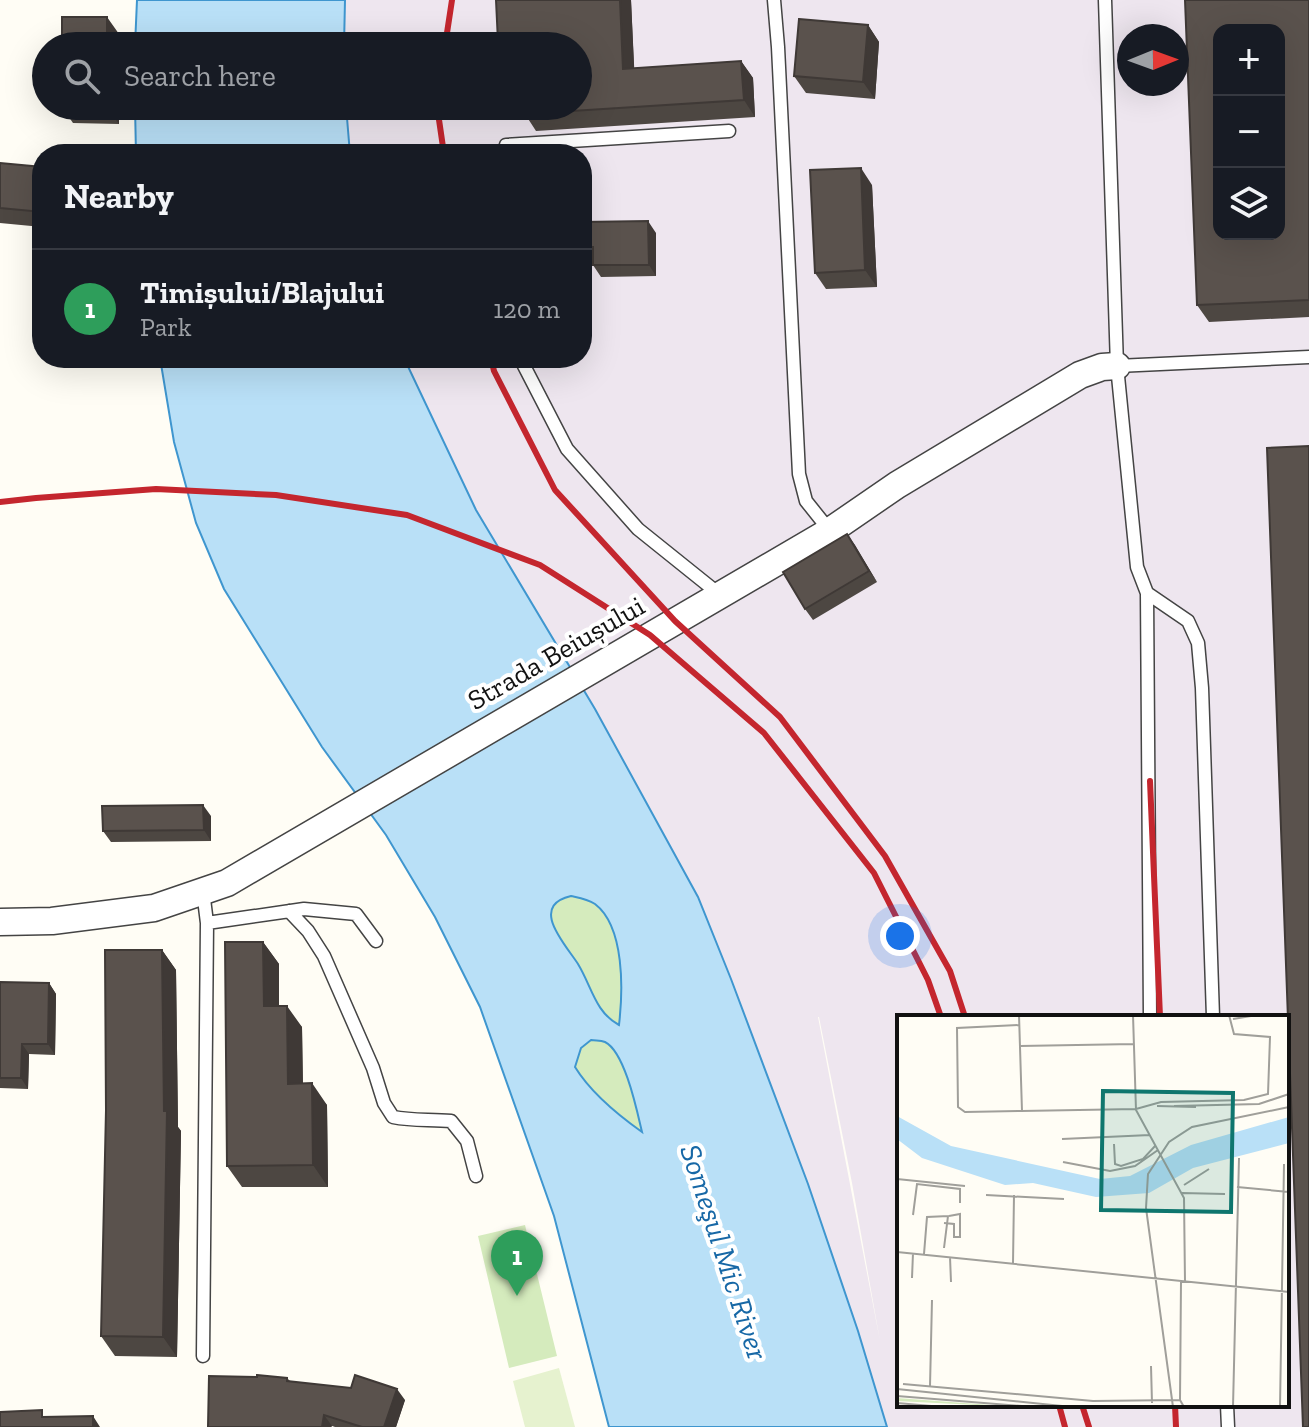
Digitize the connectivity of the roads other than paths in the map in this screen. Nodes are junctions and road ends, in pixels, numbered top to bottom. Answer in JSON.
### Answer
{"nodes":[{"id":1,"x":774,"y":0,"type":"edge"},
{"id":2,"x":1105,"y":0,"type":"edge"},
{"id":3,"x":729,"y":131,"type":"dead end"},
{"id":4,"x":522,"y":144,"type":"edge"},
{"id":5,"x":1309,"y":357,"type":"edge"},
{"id":6,"x":1117,"y":366,"type":"junction"},
{"id":7,"x":525,"y":368,"type":"edge"},
{"id":8,"x":830,"y":531,"type":"junction"},
{"id":9,"x":1147,"y":593,"type":"junction"},
{"id":10,"x":719,"y":594,"type":"junction"},
{"id":11,"x":215,"y":887,"type":"junction"},
{"id":12,"x":289,"y":911,"type":"junction"},
{"id":13,"x":0,"y":922,"type":"edge"},
{"id":14,"x":207,"y":923,"type":"junction"},
{"id":15,"x":376,"y":941,"type":"dead end"},
{"id":16,"x":1150,"y":1015,"type":"edge"},
{"id":17,"x":1213,"y":1015,"type":"edge"},
{"id":18,"x":476,"y":1176,"type":"dead end"},
{"id":19,"x":203,"y":1356,"type":"dead end"},
{"id":20,"x":1227,"y":1407,"type":"edge"},
{"id":21,"x":1228,"y":1427,"type":"edge"}],
"edges":[{"from":1,"to":8,"type":"lane"},
{"from":2,"to":6,"type":"lane"},
{"from":3,"to":4,"type":"lane"},
{"from":5,"to":6,"type":"lane"},
{"from":6,"to":8,"type":"street","name":"Strada Beiușului"},
{"from":6,"to":9,"type":"lane"},
{"from":7,"to":10,"type":"lane"},
{"from":8,"to":10,"type":"street","name":"Strada Beiușului"},
{"from":9,"to":16,"type":"lane"},
{"from":9,"to":17,"type":"lane"},
{"from":10,"to":11,"type":"street","name":"Strada Beiușului"},
{"from":11,"to":13,"type":"street","name":"Strada Beiușului"},
{"from":11,"to":14,"type":"lane"},
{"from":12,"to":14,"type":"lane"},
{"from":12,"to":15,"type":"lane"},
{"from":12,"to":18,"type":"lane"},
{"from":14,"to":19,"type":"lane"},
{"from":20,"to":21,"type":"lane"}]}
